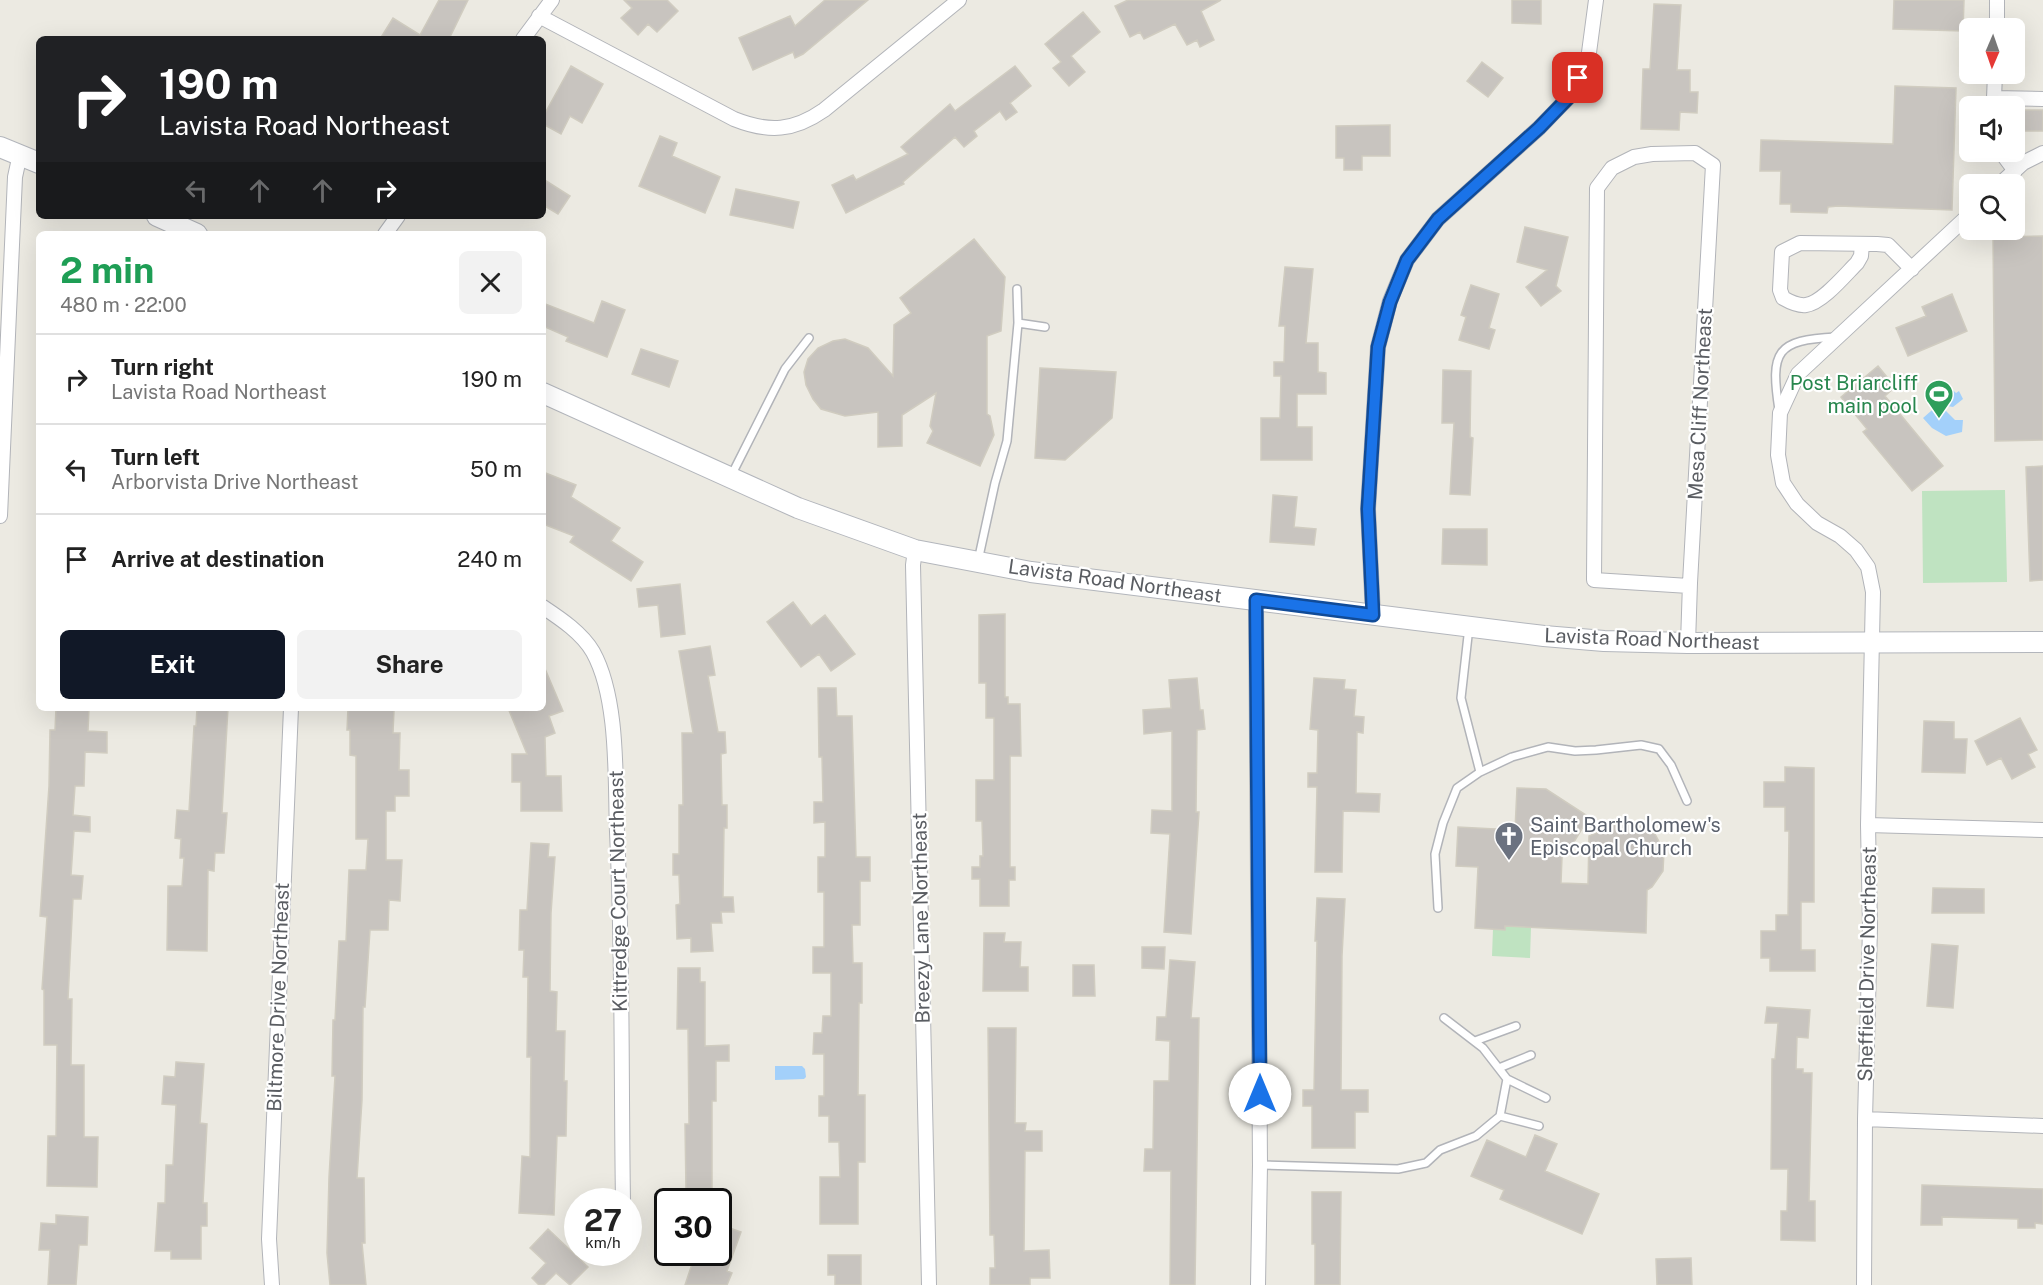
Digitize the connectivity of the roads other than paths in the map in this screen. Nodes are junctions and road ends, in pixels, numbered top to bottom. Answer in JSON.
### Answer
{"nodes":[{"id":1,"x":552,"y":0,"type":"edge"},
{"id":2,"x":959,"y":0,"type":"edge"},
{"id":3,"x":1596,"y":0,"type":"edge"},
{"id":4,"x":1997,"y":0,"type":"edge"},
{"id":5,"x":539,"y":16,"type":"junction"},
{"id":6,"x":1996,"y":18,"type":"edge"},
{"id":7,"x":525,"y":36,"type":"edge"},
{"id":8,"x":2043,"y":99,"type":"edge"},
{"id":9,"x":2025,"y":100,"type":"edge"},
{"id":10,"x":0,"y":147,"type":"edge"},
{"id":11,"x":2043,"y":153,"type":"edge"},
{"id":12,"x":20,"y":154,"type":"junction"},
{"id":13,"x":36,"y":162,"type":"edge"},
{"id":14,"x":2008,"y":162,"type":"edge"},
{"id":15,"x":2015,"y":171,"type":"junction"},
{"id":16,"x":2012,"y":174,"type":"edge"},
{"id":17,"x":164,"y":219,"type":"edge"},
{"id":18,"x":1959,"y":224,"type":"edge"},
{"id":19,"x":190,"y":231,"type":"edge"},
{"id":20,"x":1862,"y":244,"type":"junction"},
{"id":21,"x":1912,"y":269,"type":"junction"},
{"id":22,"x":1017,"y":289,"type":"dead end"},
{"id":23,"x":1018,"y":323,"type":"junction"},
{"id":24,"x":1045,"y":327,"type":"dead end"},
{"id":25,"x":1839,"y":337,"type":"junction"},
{"id":26,"x":809,"y":338,"type":"dead end"},
{"id":27,"x":546,"y":394,"type":"edge"},
{"id":28,"x":1780,"y":413,"type":"junction"},
{"id":29,"x":730,"y":478,"type":"junction"},
{"id":30,"x":0,"y":516,"type":"edge"},
{"id":31,"x":915,"y":550,"type":"junction"},
{"id":32,"x":978,"y":562,"type":"junction"},
{"id":33,"x":1689,"y":586,"type":"junction"},
{"id":34,"x":1256,"y":600,"type":"junction"},
{"id":35,"x":546,"y":609,"type":"edge"},
{"id":36,"x":1373,"y":615,"type":"junction"},
{"id":37,"x":1469,"y":627,"type":"junction"},
{"id":38,"x":2043,"y":642,"type":"edge"},
{"id":39,"x":1688,"y":643,"type":"junction"},
{"id":40,"x":1873,"y":644,"type":"junction"},
{"id":41,"x":291,"y":711,"type":"edge"},
{"id":42,"x":1480,"y":772,"type":"junction"},
{"id":43,"x":1687,"y":801,"type":"dead end"},
{"id":44,"x":1868,"y":825,"type":"junction"},
{"id":45,"x":2043,"y":830,"type":"edge"},
{"id":46,"x":1438,"y":908,"type":"dead end"},
{"id":47,"x":1444,"y":1018,"type":"dead end"},
{"id":48,"x":1516,"y":1026,"type":"dead end"},
{"id":49,"x":1475,"y":1041,"type":"junction"},
{"id":50,"x":1532,"y":1055,"type":"dead end"},
{"id":51,"x":1499,"y":1068,"type":"junction"},
{"id":52,"x":1507,"y":1079,"type":"junction"},
{"id":53,"x":1546,"y":1098,"type":"dead end"},
{"id":54,"x":1500,"y":1116,"type":"junction"},
{"id":55,"x":1865,"y":1119,"type":"junction"},
{"id":56,"x":1539,"y":1126,"type":"dead end"},
{"id":57,"x":2043,"y":1126,"type":"edge"},
{"id":58,"x":1260,"y":1165,"type":"junction"},
{"id":59,"x":622,"y":1188,"type":"edge"},
{"id":60,"x":272,"y":1285,"type":"edge"},
{"id":61,"x":929,"y":1285,"type":"edge"},
{"id":62,"x":1258,"y":1285,"type":"edge"},
{"id":63,"x":1864,"y":1285,"type":"edge"}],
"edges":[{"from":1,"to":5,"type":"street"},
{"from":2,"to":5,"type":"street"},
{"from":3,"to":36,"type":"street"},
{"from":4,"to":6,"type":"street"},
{"from":5,"to":7,"type":"street"},
{"from":8,"to":9,"type":"street"},
{"from":10,"to":12,"type":"main road"},
{"from":11,"to":15,"type":"street"},
{"from":12,"to":13,"type":"main road"},
{"from":12,"to":30,"type":"street"},
{"from":14,"to":15,"type":"street"},
{"from":15,"to":16,"type":"street"},
{"from":17,"to":19,"type":"main road"},
{"from":18,"to":21,"type":"street"},
{"from":20,"to":20,"type":"street"},
{"from":20,"to":21,"type":"street"},
{"from":21,"to":25,"type":"street"},
{"from":22,"to":23,"type":"lane"},
{"from":23,"to":24,"type":"lane"},
{"from":23,"to":32,"type":"lane"},
{"from":25,"to":28,"type":"street"},
{"from":25,"to":28,"type":"lane"},
{"from":26,"to":29,"type":"lane"},
{"from":27,"to":29,"type":"main road","name":"Lavista Road Northeast"},
{"from":28,"to":40,"type":"street","name":"Sheffield Drive Northeast"},
{"from":29,"to":31,"type":"main road","name":"Lavista Road Northeast"},
{"from":31,"to":32,"type":"main road","name":"Lavista Road Northeast"},
{"from":31,"to":61,"type":"street","name":"Breezy Lane Northeast"},
{"from":32,"to":34,"type":"main road","name":"Lavista Road Northeast"},
{"from":33,"to":33,"type":"street","name":"Mesa Cliff Northeast"},
{"from":33,"to":39,"type":"street","name":"Mesa Cliff Northeast"},
{"from":34,"to":36,"type":"main road","name":"Lavista Road Northeast"},
{"from":34,"to":58,"type":"street"},
{"from":35,"to":59,"type":"street","name":"Kittredge Court Northeast"},
{"from":36,"to":37,"type":"main road","name":"Lavista Road Northeast"},
{"from":37,"to":39,"type":"main road","name":"Lavista Road Northeast"},
{"from":37,"to":42,"type":"lane"},
{"from":38,"to":40,"type":"main road","name":"Lavista Road Northeast"},
{"from":39,"to":40,"type":"main road","name":"Lavista Road Northeast"},
{"from":40,"to":44,"type":"street","name":"Sheffield Drive Northeast"},
{"from":41,"to":60,"type":"street","name":"Biltmore Drive Northeast"},
{"from":42,"to":43,"type":"lane"},
{"from":42,"to":46,"type":"lane"},
{"from":44,"to":45,"type":"street"},
{"from":44,"to":55,"type":"street","name":"Sheffield Drive Northeast"},
{"from":47,"to":49,"type":"lane"},
{"from":48,"to":49,"type":"lane"},
{"from":49,"to":51,"type":"lane"},
{"from":50,"to":51,"type":"lane"},
{"from":51,"to":52,"type":"lane"},
{"from":52,"to":53,"type":"lane"},
{"from":52,"to":54,"type":"lane"},
{"from":54,"to":56,"type":"lane"},
{"from":54,"to":58,"type":"lane"},
{"from":55,"to":57,"type":"street"},
{"from":55,"to":63,"type":"street","name":"Sheffield Drive Northeast"},
{"from":58,"to":62,"type":"street"}]}
